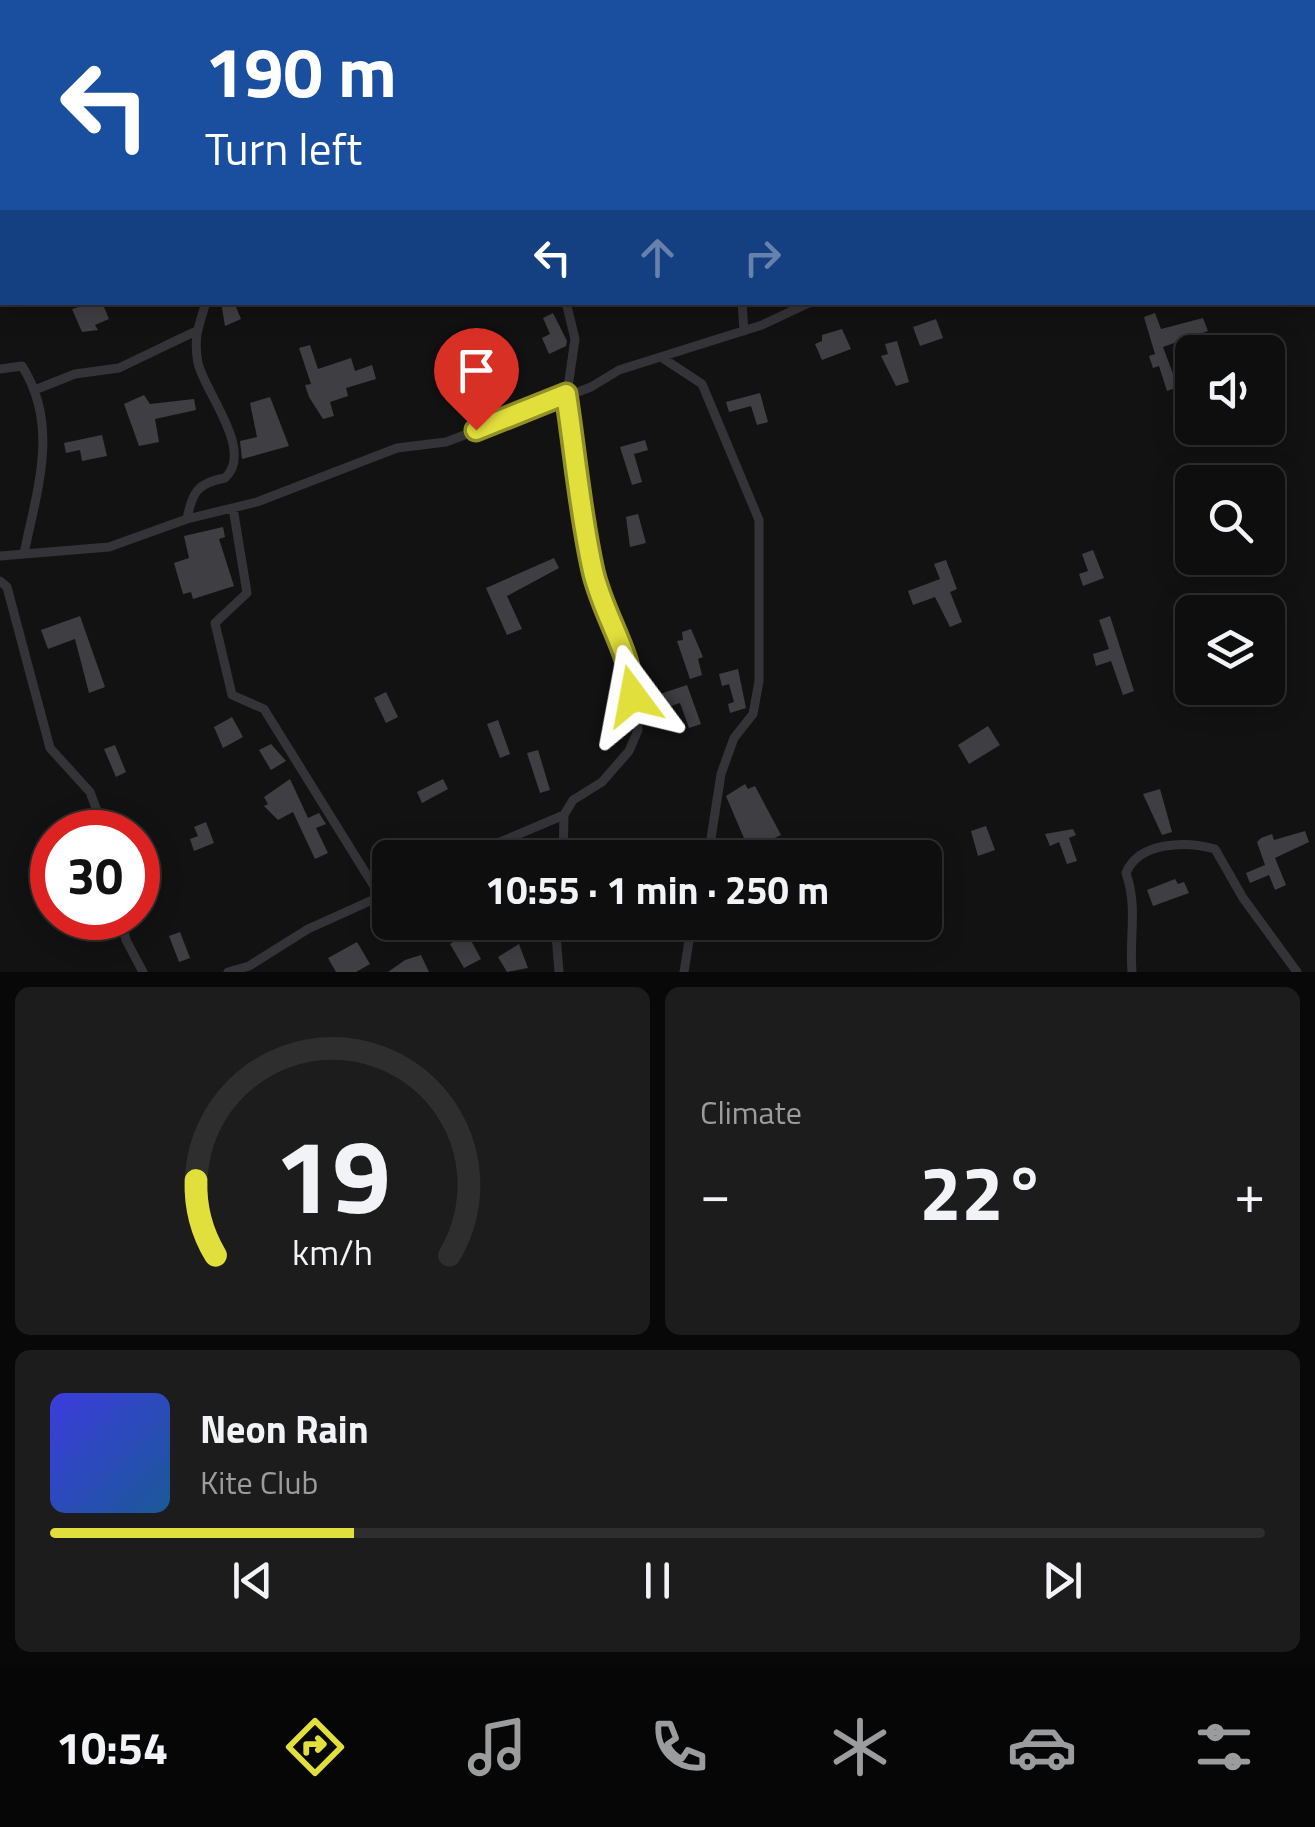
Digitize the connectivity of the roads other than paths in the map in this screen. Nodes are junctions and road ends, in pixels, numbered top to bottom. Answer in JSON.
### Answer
{"nodes":[{"id":1,"x":205,"y":305,"type":"edge"},
{"id":2,"x":567,"y":305,"type":"edge"},
{"id":3,"x":742,"y":305,"type":"edge"},
{"id":4,"x":804,"y":305,"type":"edge"},
{"id":5,"x":194,"y":332,"type":"junction"},
{"id":6,"x":744,"y":332,"type":"junction"},
{"id":7,"x":664,"y":359,"type":"junction"},
{"id":8,"x":0,"y":369,"type":"edge"},
{"id":9,"x":36,"y":389,"type":"junction"},
{"id":10,"x":566,"y":394,"type":"junction"},
{"id":11,"x":233,"y":508,"type":"junction"},
{"id":12,"x":186,"y":519,"type":"junction"},
{"id":13,"x":24,"y":554,"type":"junction"},
{"id":14,"x":0,"y":556,"type":"edge"},
{"id":15,"x":0,"y":580,"type":"edge"},
{"id":16,"x":94,"y":810,"type":"edge"},
{"id":17,"x":564,"y":816,"type":"junction"},
{"id":18,"x":506,"y":840,"type":"edge"},
{"id":19,"x":563,"y":840,"type":"edge"},
{"id":20,"x":711,"y":840,"type":"edge"},
{"id":21,"x":372,"y":874,"type":"edge"},
{"id":22,"x":372,"y":900,"type":"edge"},
{"id":23,"x":126,"y":940,"type":"edge"},
{"id":24,"x":557,"y":940,"type":"edge"},
{"id":25,"x":689,"y":940,"type":"edge"},
{"id":26,"x":249,"y":966,"type":"junction"},
{"id":27,"x":143,"y":972,"type":"edge"},
{"id":28,"x":228,"y":972,"type":"edge"},
{"id":29,"x":261,"y":972,"type":"edge"},
{"id":30,"x":558,"y":972,"type":"edge"},
{"id":31,"x":684,"y":972,"type":"edge"},
{"id":32,"x":1132,"y":972,"type":"edge"},
{"id":33,"x":1298,"y":972,"type":"edge"}],
"edges":[{"from":1,"to":5,"type":"street"},
{"from":2,"to":10,"type":"street"},
{"from":3,"to":6,"type":"street"},
{"from":4,"to":6,"type":"street"},
{"from":5,"to":9,"type":"street"},
{"from":5,"to":12,"type":"street"},
{"from":6,"to":7,"type":"street"},
{"from":7,"to":10,"type":"street"},
{"from":7,"to":20,"type":"street"},
{"from":8,"to":9,"type":"street"},
{"from":9,"to":13,"type":"street"},
{"from":10,"to":11,"type":"street"},
{"from":10,"to":17,"type":"street"},
{"from":11,"to":12,"type":"street"},
{"from":11,"to":21,"type":"street"},
{"from":12,"to":13,"type":"street"},
{"from":13,"to":14,"type":"street"},
{"from":15,"to":16,"type":"street"},
{"from":17,"to":18,"type":"street"},
{"from":17,"to":19,"type":"street"},
{"from":22,"to":26,"type":"street"},
{"from":23,"to":27,"type":"street"},
{"from":24,"to":30,"type":"street"},
{"from":25,"to":31,"type":"street"},
{"from":26,"to":28,"type":"street"},
{"from":26,"to":29,"type":"street"},
{"from":32,"to":33,"type":"street"}]}
